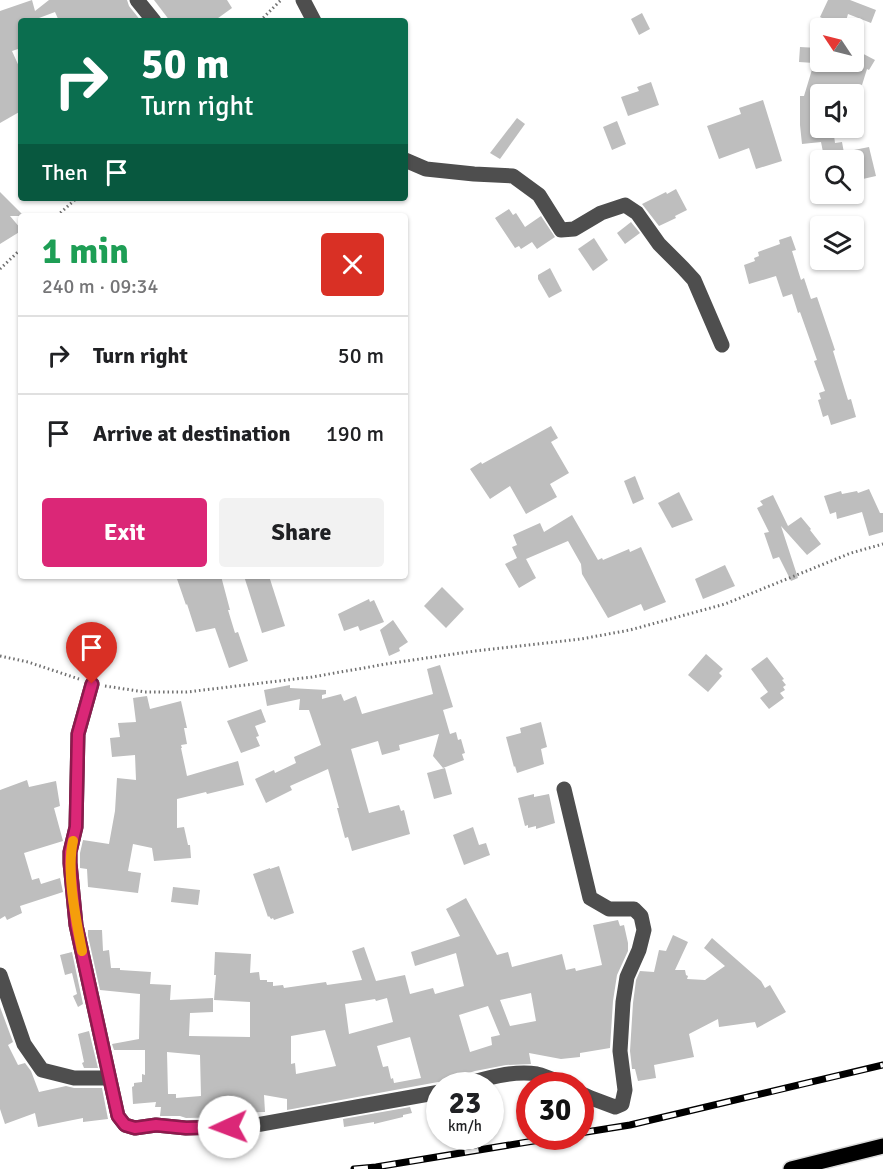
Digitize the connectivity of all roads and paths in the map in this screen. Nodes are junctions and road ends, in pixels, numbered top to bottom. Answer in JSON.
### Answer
{"nodes":[{"id":1,"x":137,"y":0,"type":"edge"},
{"id":2,"x":281,"y":0,"type":"edge"},
{"id":3,"x":303,"y":0,"type":"edge"},
{"id":4,"x":152,"y":18,"type":"edge"},
{"id":5,"x":263,"y":18,"type":"edge"},
{"id":6,"x":312,"y":18,"type":"edge"},
{"id":7,"x":408,"y":161,"type":"edge"},
{"id":8,"x":74,"y":201,"type":"edge"},
{"id":9,"x":60,"y":213,"type":"edge"},
{"id":10,"x":18,"y":252,"type":"edge"},
{"id":11,"x":0,"y":269,"type":"edge"},
{"id":12,"x":722,"y":345,"type":"dead end"},
{"id":13,"x":883,"y":544,"type":"edge"},
{"id":14,"x":0,"y":656,"type":"edge"},
{"id":15,"x":92,"y":684,"type":"junction"},
{"id":16,"x":564,"y":789,"type":"dead end"},
{"id":17,"x":0,"y":975,"type":"edge"},
{"id":18,"x":109,"y":1078,"type":"junction"},
{"id":19,"x":426,"y":1095,"type":"edge"},
{"id":20,"x":594,"y":1099,"type":"edge"},
{"id":21,"x":883,"y":1146,"type":"edge"},
{"id":22,"x":791,"y":1169,"type":"edge"}],
"edges":[{"from":1,"to":4,"type":"street"},
{"from":2,"to":5,"type":"path"},
{"from":3,"to":6,"type":"street"},
{"from":7,"to":12,"type":"street"},
{"from":8,"to":9,"type":"path"},
{"from":10,"to":11,"type":"path"},
{"from":13,"to":15,"type":"path"},
{"from":14,"to":15,"type":"path"},
{"from":15,"to":18,"type":"street"},
{"from":16,"to":20,"type":"street"},
{"from":17,"to":18,"type":"street"},
{"from":18,"to":19,"type":"street"},
{"from":21,"to":22,"type":"main road"}]}
